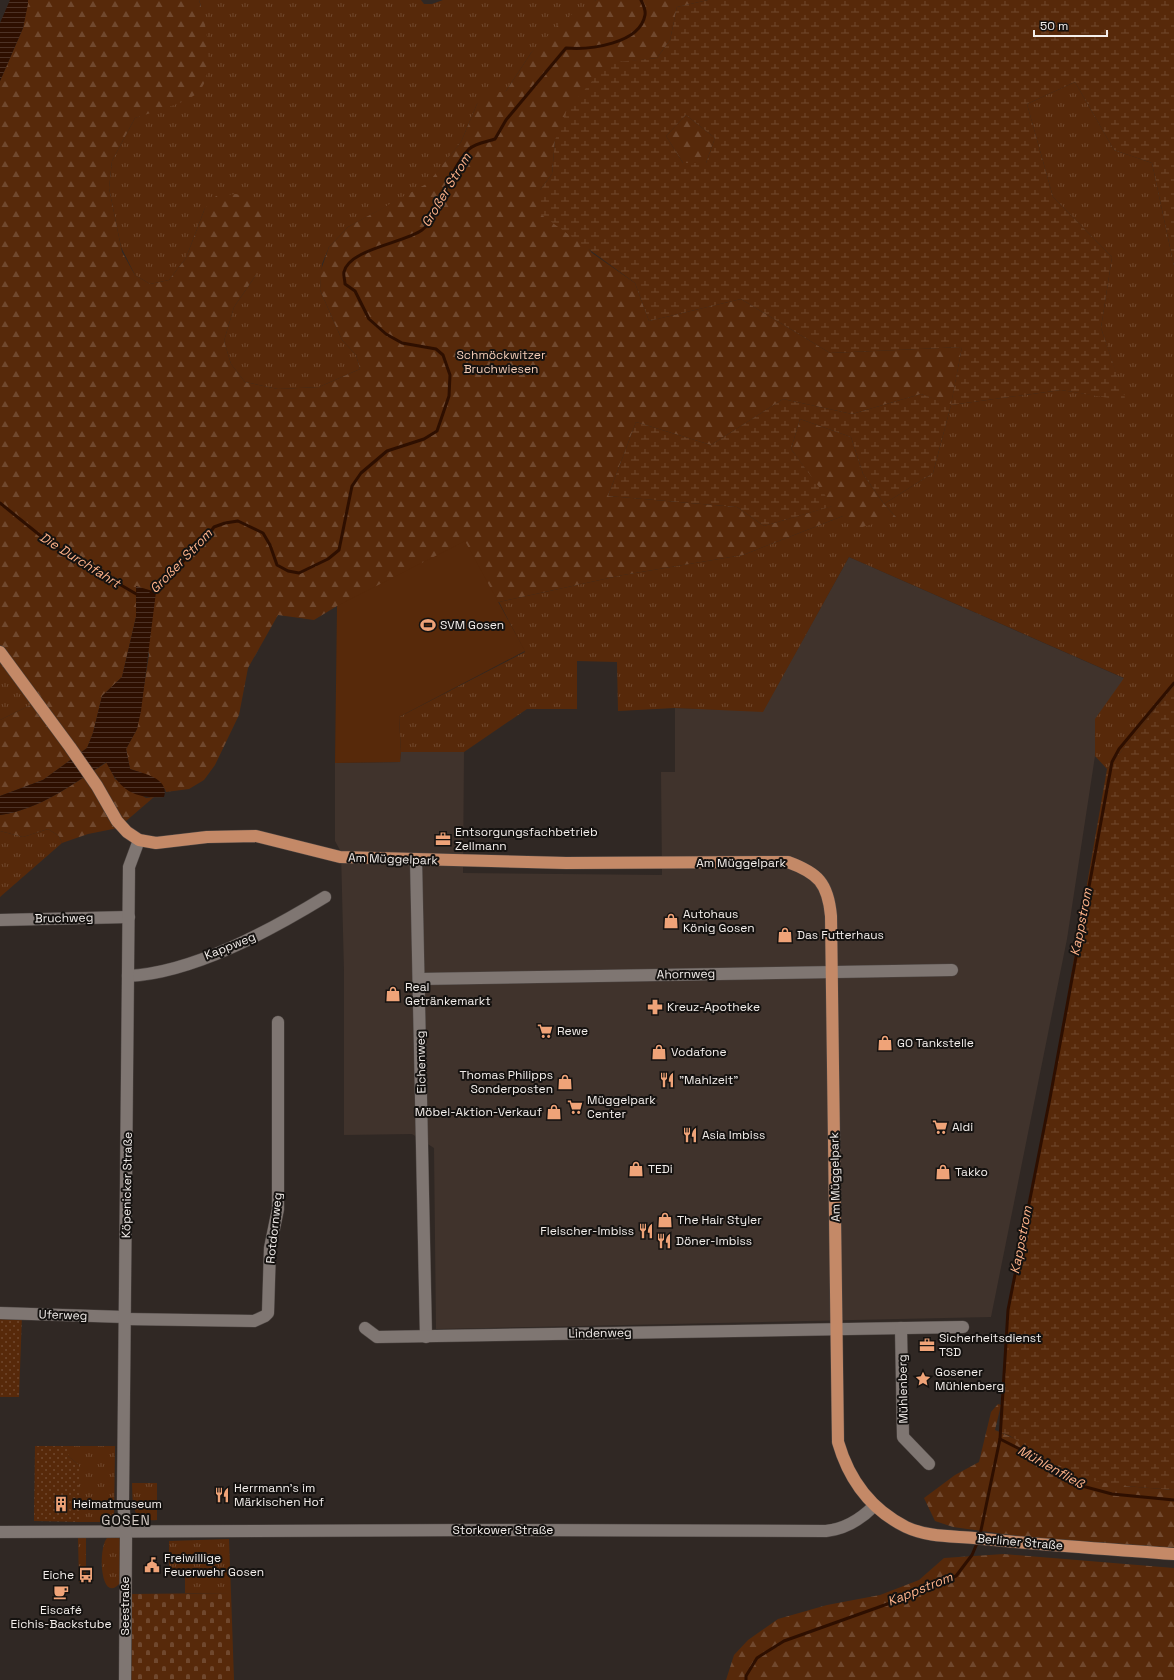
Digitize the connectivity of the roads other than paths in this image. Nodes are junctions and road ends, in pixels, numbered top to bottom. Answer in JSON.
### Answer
{"nodes":[{"id":1,"x":0,"y":652,"type":"edge"},
{"id":2,"x":139,"y":840,"type":"junction"},
{"id":3,"x":416,"y":859,"type":"junction"},
{"id":4,"x":325,"y":897,"type":"dead end"},
{"id":5,"x":128,"y":917,"type":"junction"},
{"id":6,"x":0,"y":920,"type":"edge"},
{"id":7,"x":952,"y":970,"type":"dead end"},
{"id":8,"x":832,"y":972,"type":"junction"},
{"id":9,"x":128,"y":976,"type":"junction"},
{"id":10,"x":419,"y":979,"type":"junction"},
{"id":11,"x":278,"y":1022,"type":"dead end"},
{"id":12,"x":0,"y":1313,"type":"edge"},
{"id":13,"x":125,"y":1318,"type":"junction"},
{"id":14,"x":963,"y":1327,"type":"dead end"},
{"id":15,"x":365,"y":1328,"type":"dead end"},
{"id":16,"x":838,"y":1328,"type":"junction"},
{"id":17,"x":901,"y":1328,"type":"junction"},
{"id":18,"x":426,"y":1336,"type":"junction"},
{"id":19,"x":929,"y":1464,"type":"dead end"},
{"id":20,"x":874,"y":1506,"type":"junction"},
{"id":21,"x":0,"y":1532,"type":"edge"},
{"id":22,"x":125,"y":1532,"type":"junction"},
{"id":23,"x":1174,"y":1554,"type":"edge"},
{"id":24,"x":125,"y":1680,"type":"edge"}],
"edges":[{"from":1,"to":2,"type":"main road"},
{"from":2,"to":3,"type":"main road","name":"Am Müggelpark"},
{"from":2,"to":5,"type":"street","name":"Köpenicker Straße"},
{"from":3,"to":8,"type":"main road","name":"Am Müggelpark"},
{"from":3,"to":10,"type":"street","name":"Eichenweg"},
{"from":4,"to":9,"type":"street","name":"Kappweg"},
{"from":5,"to":6,"type":"street","name":"Bruchweg"},
{"from":5,"to":9,"type":"street","name":"Köpenicker Straße"},
{"from":7,"to":8,"type":"street","name":"Ahornweg"},
{"from":8,"to":10,"type":"street","name":"Ahornweg"},
{"from":8,"to":16,"type":"main road","name":"Am Müggelpark"},
{"from":9,"to":13,"type":"street","name":"Köpenicker Straße"},
{"from":10,"to":18,"type":"street","name":"Eichenweg"},
{"from":11,"to":13,"type":"street","name":"Rotdornweg"},
{"from":12,"to":13,"type":"street","name":"Uferweg"},
{"from":13,"to":22,"type":"street","name":"Köpenicker Straße"},
{"from":14,"to":17,"type":"street"},
{"from":15,"to":18,"type":"street","name":"Lindenweg"},
{"from":16,"to":17,"type":"street"},
{"from":16,"to":18,"type":"street","name":"Lindenweg"},
{"from":16,"to":20,"type":"main road","name":"Am Müggelpark"},
{"from":17,"to":19,"type":"street","name":"Mühlenberg"},
{"from":20,"to":22,"type":"street","name":"Storkower Straße"},
{"from":20,"to":23,"type":"main road","name":"Berliner Straße"},
{"from":21,"to":22,"type":"street","name":"Storkower Straße"},
{"from":22,"to":24,"type":"street","name":"Seestraße"}]}
